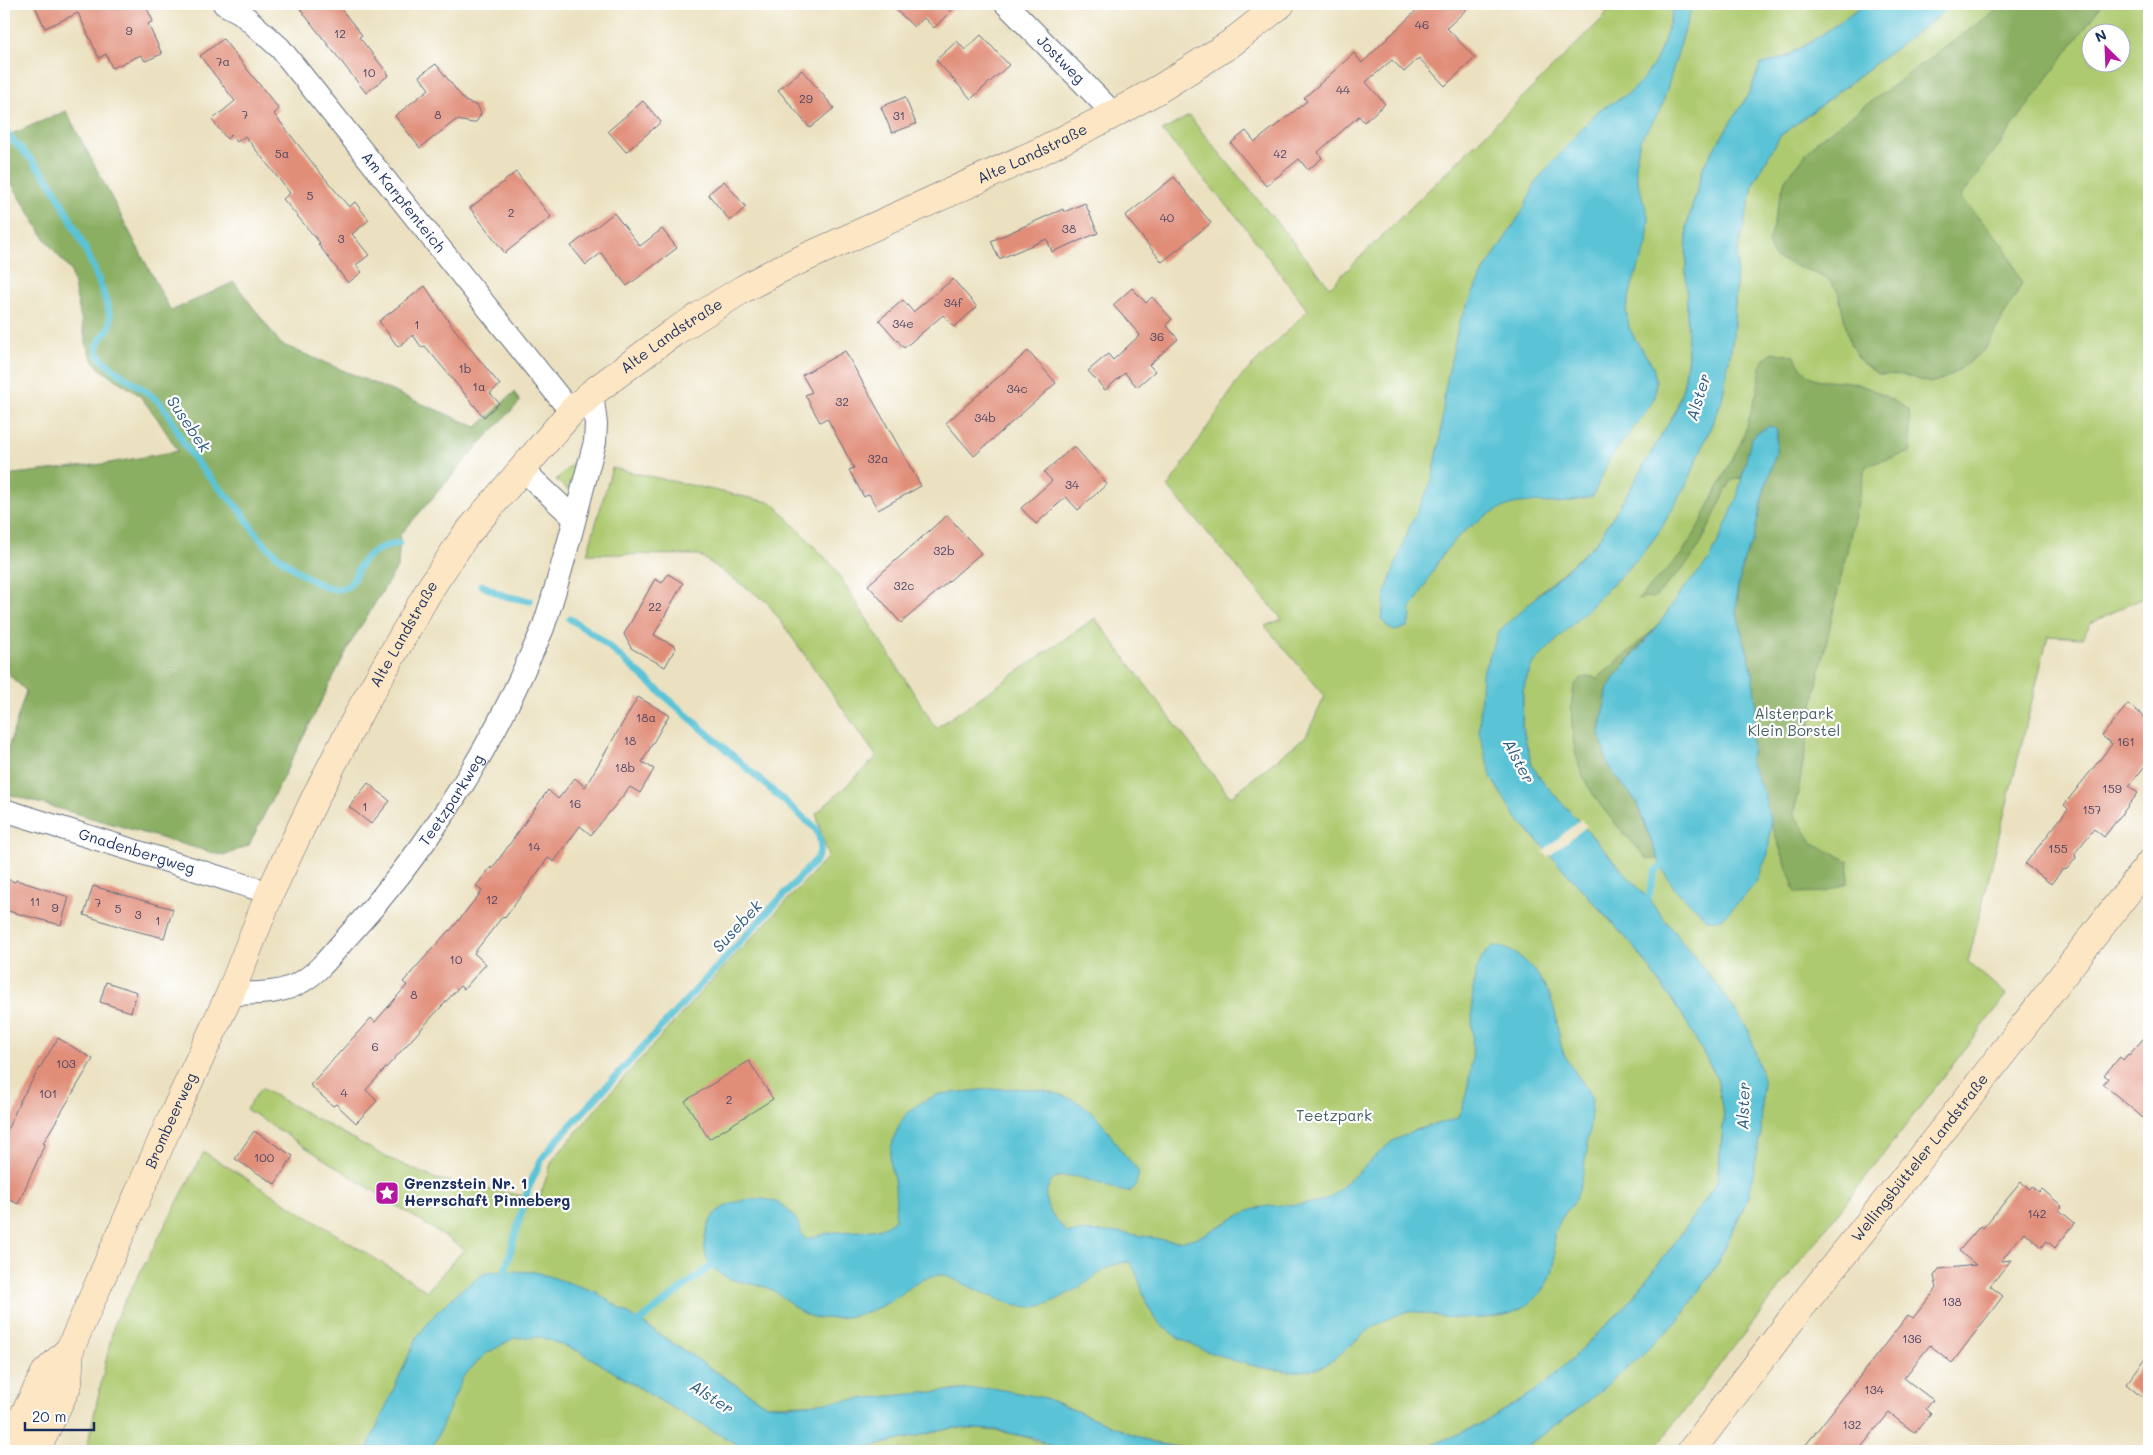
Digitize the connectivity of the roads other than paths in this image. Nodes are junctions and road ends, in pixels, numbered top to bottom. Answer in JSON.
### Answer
{"nodes":[{"id":1,"x":224,"y":4,"type":"edge"},
{"id":2,"x":1006,"y":4,"type":"edge"},
{"id":3,"x":1281,"y":4,"type":"edge"},
{"id":4,"x":1114,"y":114,"type":"junction"},
{"id":5,"x":592,"y":393,"type":"junction"},
{"id":6,"x":571,"y":412,"type":"junction"},
{"id":7,"x":522,"y":469,"type":"junction"},
{"id":8,"x":574,"y":518,"type":"junction"},
{"id":9,"x":4,"y":810,"type":"edge"},
{"id":10,"x":2149,"y":864,"type":"edge"},
{"id":11,"x":270,"y":894,"type":"junction"},
{"id":12,"x":230,"y":994,"type":"junction"},
{"id":13,"x":70,"y":1348,"type":"junction"},
{"id":14,"x":6,"y":1451,"type":"edge"},
{"id":15,"x":36,"y":1451,"type":"edge"},
{"id":16,"x":1691,"y":1451,"type":"edge"}],
"edges":[{"from":1,"to":6,"type":"street","name":"Am Karpfenteich"},
{"from":2,"to":4,"type":"street","name":"Jostweg"},
{"from":3,"to":4,"type":"main road","name":"Alte Landstraße"},
{"from":4,"to":5,"type":"main road","name":"Alte Landstraße"},
{"from":5,"to":6,"type":"main road","name":"Alte Landstraße"},
{"from":5,"to":8,"type":"street","name":"Teetzparkweg"},
{"from":6,"to":7,"type":"main road","name":"Alte Landstraße"},
{"from":7,"to":8,"type":"street"},
{"from":7,"to":11,"type":"main road","name":"Alte Landstraße"},
{"from":8,"to":12,"type":"street","name":"Teetzparkweg"},
{"from":9,"to":11,"type":"street","name":"Gnadenbergweg"},
{"from":10,"to":16,"type":"main road","name":"Wellingsbütteler Landstraße"},
{"from":11,"to":12,"type":"main road","name":"Brombeerweg"},
{"from":12,"to":13,"type":"main road","name":"Brombeerweg"},
{"from":13,"to":14,"type":"main road","name":"Brombeerweg"},
{"from":13,"to":15,"type":"main road","name":"Brombeerweg"}]}
